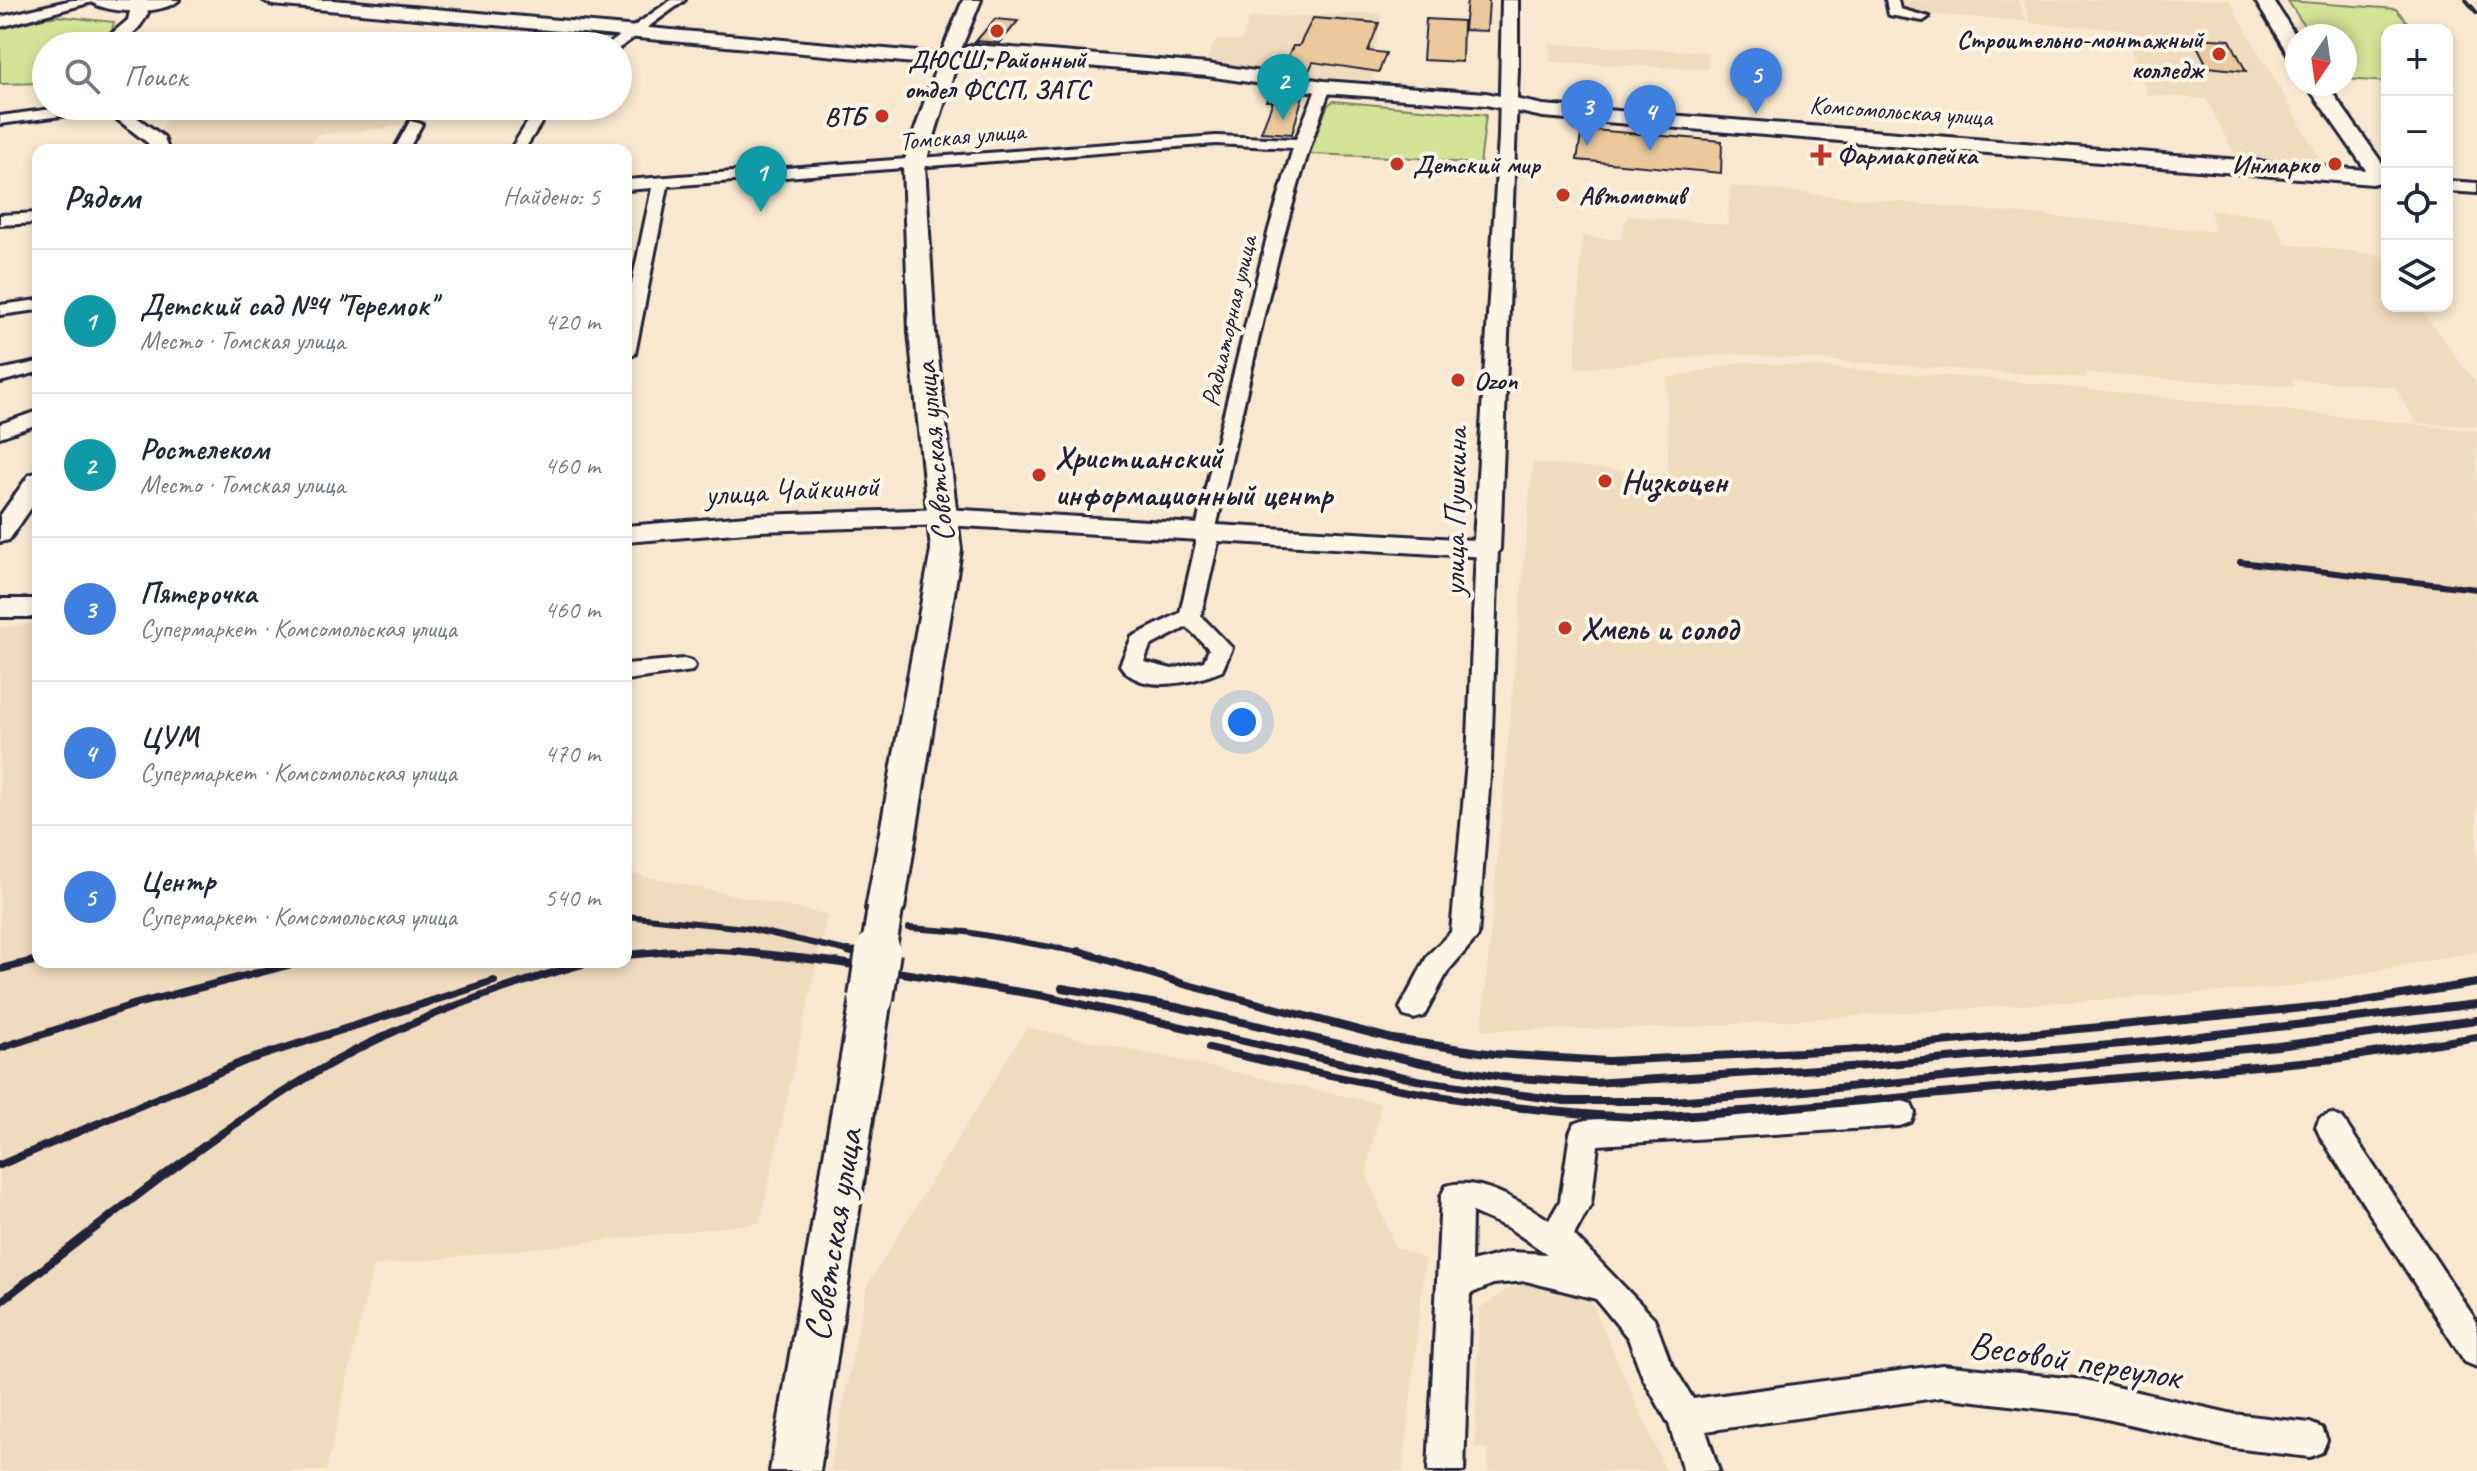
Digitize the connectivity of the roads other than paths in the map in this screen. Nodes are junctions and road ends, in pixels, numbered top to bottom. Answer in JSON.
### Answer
{"nodes":[{"id":1,"x":92,"y":0,"type":"edge"},
{"id":2,"x":98,"y":0,"type":"edge"},
{"id":3,"x":170,"y":0,"type":"edge"},
{"id":4,"x":272,"y":0,"type":"edge"},
{"id":5,"x":679,"y":0,"type":"edge"},
{"id":6,"x":972,"y":0,"type":"edge"},
{"id":7,"x":1510,"y":0,"type":"edge"},
{"id":8,"x":1892,"y":0,"type":"edge"},
{"id":9,"x":2264,"y":0,"type":"edge"},
{"id":10,"x":138,"y":6,"type":"junction"},
{"id":11,"x":1923,"y":17,"type":"dead end"},
{"id":12,"x":0,"y":22,"type":"edge"},
{"id":13,"x":636,"y":30,"type":"junction"},
{"id":14,"x":123,"y":32,"type":"edge"},
{"id":15,"x":632,"y":33,"type":"edge"},
{"id":16,"x":2285,"y":34,"type":"edge"},
{"id":17,"x":950,"y":58,"type":"junction"},
{"id":18,"x":1324,"y":87,"type":"junction"},
{"id":19,"x":2325,"y":96,"type":"edge"},
{"id":20,"x":1510,"y":104,"type":"junction"},
{"id":21,"x":32,"y":116,"type":"edge"},
{"id":22,"x":0,"y":120,"type":"edge"},
{"id":23,"x":128,"y":120,"type":"edge"},
{"id":24,"x":536,"y":120,"type":"edge"},
{"id":25,"x":415,"y":124,"type":"dead end"},
{"id":26,"x":158,"y":144,"type":"edge"},
{"id":27,"x":404,"y":144,"type":"edge"},
{"id":28,"x":521,"y":144,"type":"edge"},
{"id":29,"x":1302,"y":144,"type":"junction"},
{"id":30,"x":914,"y":165,"type":"junction"},
{"id":31,"x":2360,"y":178,"type":"junction"},
{"id":32,"x":2381,"y":180,"type":"edge"},
{"id":33,"x":661,"y":183,"type":"junction"},
{"id":34,"x":632,"y":185,"type":"edge"},
{"id":35,"x":2453,"y":186,"type":"edge"},
{"id":36,"x":2477,"y":188,"type":"edge"},
{"id":37,"x":32,"y":218,"type":"edge"},
{"id":38,"x":0,"y":220,"type":"edge"},
{"id":39,"x":32,"y":306,"type":"edge"},
{"id":40,"x":0,"y":310,"type":"edge"},
{"id":41,"x":632,"y":325,"type":"edge"},
{"id":42,"x":32,"y":368,"type":"edge"},
{"id":43,"x":0,"y":376,"type":"edge"},
{"id":44,"x":32,"y":419,"type":"edge"},
{"id":45,"x":0,"y":431,"type":"edge"},
{"id":46,"x":32,"y":489,"type":"edge"},
{"id":47,"x":945,"y":517,"type":"junction"},
{"id":48,"x":1205,"y":532,"type":"junction"},
{"id":49,"x":0,"y":534,"type":"edge"},
{"id":50,"x":632,"y":534,"type":"edge"},
{"id":51,"x":1487,"y":549,"type":"junction"},
{"id":52,"x":0,"y":608,"type":"edge"},
{"id":53,"x":32,"y":608,"type":"edge"},
{"id":54,"x":1190,"y":617,"type":"dead end"},
{"id":55,"x":684,"y":666,"type":"dead end"},
{"id":56,"x":632,"y":671,"type":"edge"},
{"id":57,"x":1414,"y":1008,"type":"dead end"},
{"id":58,"x":1900,"y":1113,"type":"dead end"},
{"id":59,"x":2331,"y":1127,"type":"dead end"},
{"id":60,"x":1563,"y":1247,"type":"junction"},
{"id":61,"x":1454,"y":1285,"type":"junction"},
{"id":62,"x":1608,"y":1289,"type":"junction"},
{"id":63,"x":2477,"y":1351,"type":"edge"},
{"id":64,"x":1684,"y":1417,"type":"junction"},
{"id":65,"x":2310,"y":1440,"type":"dead end"},
{"id":66,"x":795,"y":1471,"type":"edge"},
{"id":67,"x":1446,"y":1471,"type":"edge"},
{"id":68,"x":1701,"y":1471,"type":"edge"}],
"edges":[{"from":1,"to":12,"type":"street"},
{"from":2,"to":10,"type":"main road"},
{"from":3,"to":10,"type":"main road"},
{"from":4,"to":13,"type":"main road","name":"Комсомольская улица"},
{"from":5,"to":13,"type":"street"},
{"from":6,"to":17,"type":"main road","name":"Советская улица"},
{"from":7,"to":20,"type":"street","name":"улица Пушкина"},
{"from":8,"to":11,"type":"street"},
{"from":9,"to":16,"type":"main road"},
{"from":10,"to":14,"type":"street"},
{"from":13,"to":15,"type":"street"},
{"from":13,"to":17,"type":"main road","name":"Комсомольская улица"},
{"from":17,"to":18,"type":"main road","name":"Комсомольская улица"},
{"from":17,"to":30,"type":"main road","name":"Советская улица"},
{"from":18,"to":20,"type":"main road","name":"Комсомольская улица"},
{"from":18,"to":29,"type":"street","name":"Радиаторная улица"},
{"from":19,"to":31,"type":"main road"},
{"from":20,"to":31,"type":"main road","name":"Комсомольская улица"},
{"from":20,"to":51,"type":"street","name":"улица Пушкина"},
{"from":21,"to":22,"type":"street"},
{"from":23,"to":26,"type":"street"},
{"from":24,"to":28,"type":"street"},
{"from":25,"to":27,"type":"street"},
{"from":29,"to":30,"type":"street","name":"Томская улица"},
{"from":29,"to":48,"type":"street","name":"Радиаторная улица"},
{"from":30,"to":33,"type":"street","name":"Томская улица"},
{"from":30,"to":47,"type":"main road","name":"Советская улица"},
{"from":31,"to":32,"type":"street"},
{"from":33,"to":34,"type":"street","name":"Томская улица"},
{"from":33,"to":41,"type":"street"},
{"from":35,"to":36,"type":"street"},
{"from":37,"to":38,"type":"street"},
{"from":39,"to":40,"type":"street"},
{"from":42,"to":43,"type":"street"},
{"from":44,"to":45,"type":"street"},
{"from":46,"to":49,"type":"street"},
{"from":47,"to":48,"type":"street","name":"улица Чайкиной"},
{"from":47,"to":50,"type":"street","name":"улица Чайкиной"},
{"from":47,"to":66,"type":"main road","name":"Советская улица","bridge":true},
{"from":48,"to":51,"type":"street","name":"улица Чайкиной"},
{"from":48,"to":54,"type":"street","name":"Радиаторная улица"},
{"from":51,"to":57,"type":"street","name":"улица Пушкина"},
{"from":52,"to":53,"type":"street"},
{"from":55,"to":56,"type":"street"},
{"from":58,"to":60,"type":"street"},
{"from":59,"to":63,"type":"street"},
{"from":60,"to":61,"type":"street"},
{"from":60,"to":62,"type":"street"},
{"from":61,"to":62,"type":"street"},
{"from":61,"to":67,"type":"street"},
{"from":62,"to":64,"type":"street"},
{"from":64,"to":65,"type":"street","name":"Весовой переулок"},
{"from":64,"to":68,"type":"street"}]}
